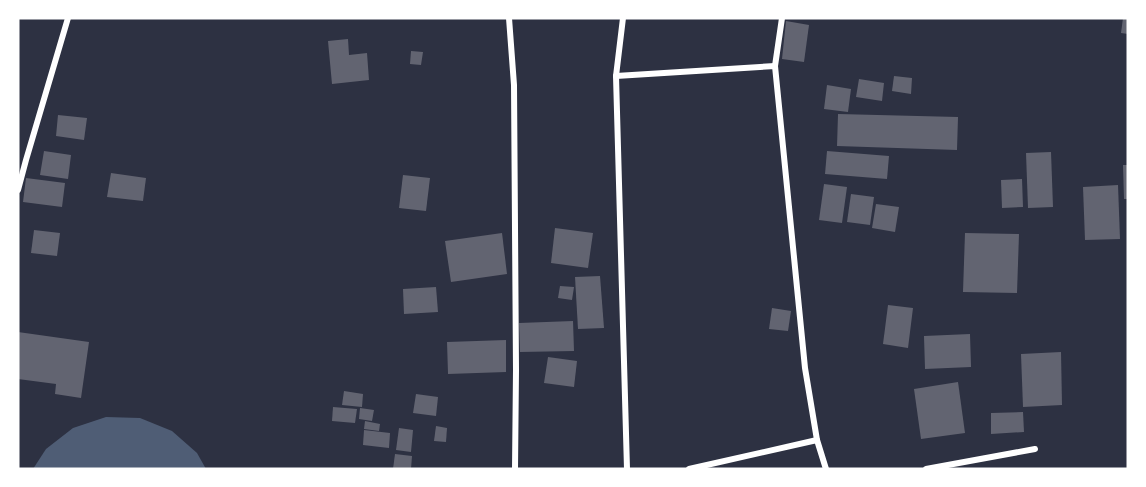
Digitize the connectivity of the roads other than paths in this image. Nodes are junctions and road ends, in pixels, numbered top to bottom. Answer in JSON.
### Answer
{"nodes":[{"id":1,"x":68,"y":18,"type":"edge"},
{"id":2,"x":509,"y":18,"type":"edge"},
{"id":3,"x":623,"y":18,"type":"edge"},
{"id":4,"x":782,"y":18,"type":"edge"},
{"id":5,"x":776,"y":66,"type":"junction"},
{"id":6,"x":616,"y":76,"type":"junction"},
{"id":7,"x":18,"y":190,"type":"edge"},
{"id":8,"x":817,"y":440,"type":"junction"},
{"id":9,"x":1035,"y":449,"type":"dead end"},
{"id":10,"x":515,"y":469,"type":"edge"},
{"id":11,"x":627,"y":469,"type":"edge"},
{"id":12,"x":689,"y":469,"type":"edge"},
{"id":13,"x":826,"y":469,"type":"edge"},
{"id":14,"x":926,"y":469,"type":"edge"}],
"edges":[{"from":1,"to":7,"type":"street"},
{"from":2,"to":10,"type":"street"},
{"from":3,"to":6,"type":"street"},
{"from":4,"to":5,"type":"street"},
{"from":5,"to":6,"type":"street"},
{"from":5,"to":8,"type":"street"},
{"from":6,"to":11,"type":"street"},
{"from":8,"to":12,"type":"street"},
{"from":8,"to":13,"type":"street"},
{"from":9,"to":14,"type":"street"}]}
